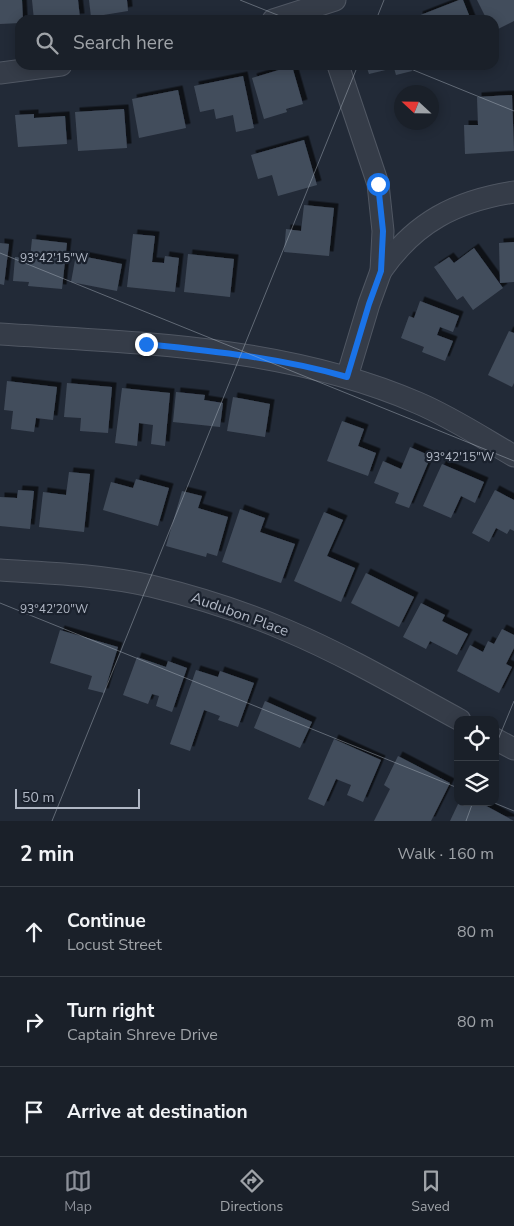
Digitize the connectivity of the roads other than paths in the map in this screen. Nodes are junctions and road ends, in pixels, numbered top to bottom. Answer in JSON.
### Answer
{"nodes":[{"id":1,"x":325,"y":9,"type":"edge"},
{"id":2,"x":297,"y":15,"type":"edge"},
{"id":3,"x":23,"y":70,"type":"edge"},
{"id":4,"x":340,"y":70,"type":"edge"},
{"id":5,"x":0,"y":73,"type":"edge"},
{"id":6,"x":514,"y":192,"type":"edge"},
{"id":7,"x":381,"y":271,"type":"junction"},
{"id":8,"x":0,"y":334,"type":"edge"},
{"id":9,"x":347,"y":377,"type":"junction"},
{"id":10,"x":514,"y":456,"type":"edge"},
{"id":11,"x":0,"y":570,"type":"edge"},
{"id":12,"x":454,"y":717,"type":"edge"},
{"id":13,"x":499,"y":741,"type":"edge"},
{"id":14,"x":514,"y":749,"type":"edge"}],
"edges":[{"from":1,"to":2,"type":"street"},
{"from":3,"to":5,"type":"street"},
{"from":4,"to":7,"type":"street"},
{"from":6,"to":7,"type":"street"},
{"from":7,"to":9,"type":"street"},
{"from":8,"to":9,"type":"street"},
{"from":9,"to":10,"type":"street"},
{"from":11,"to":12,"type":"street","name":"Audubon Place"},
{"from":13,"to":14,"type":"street"}]}
